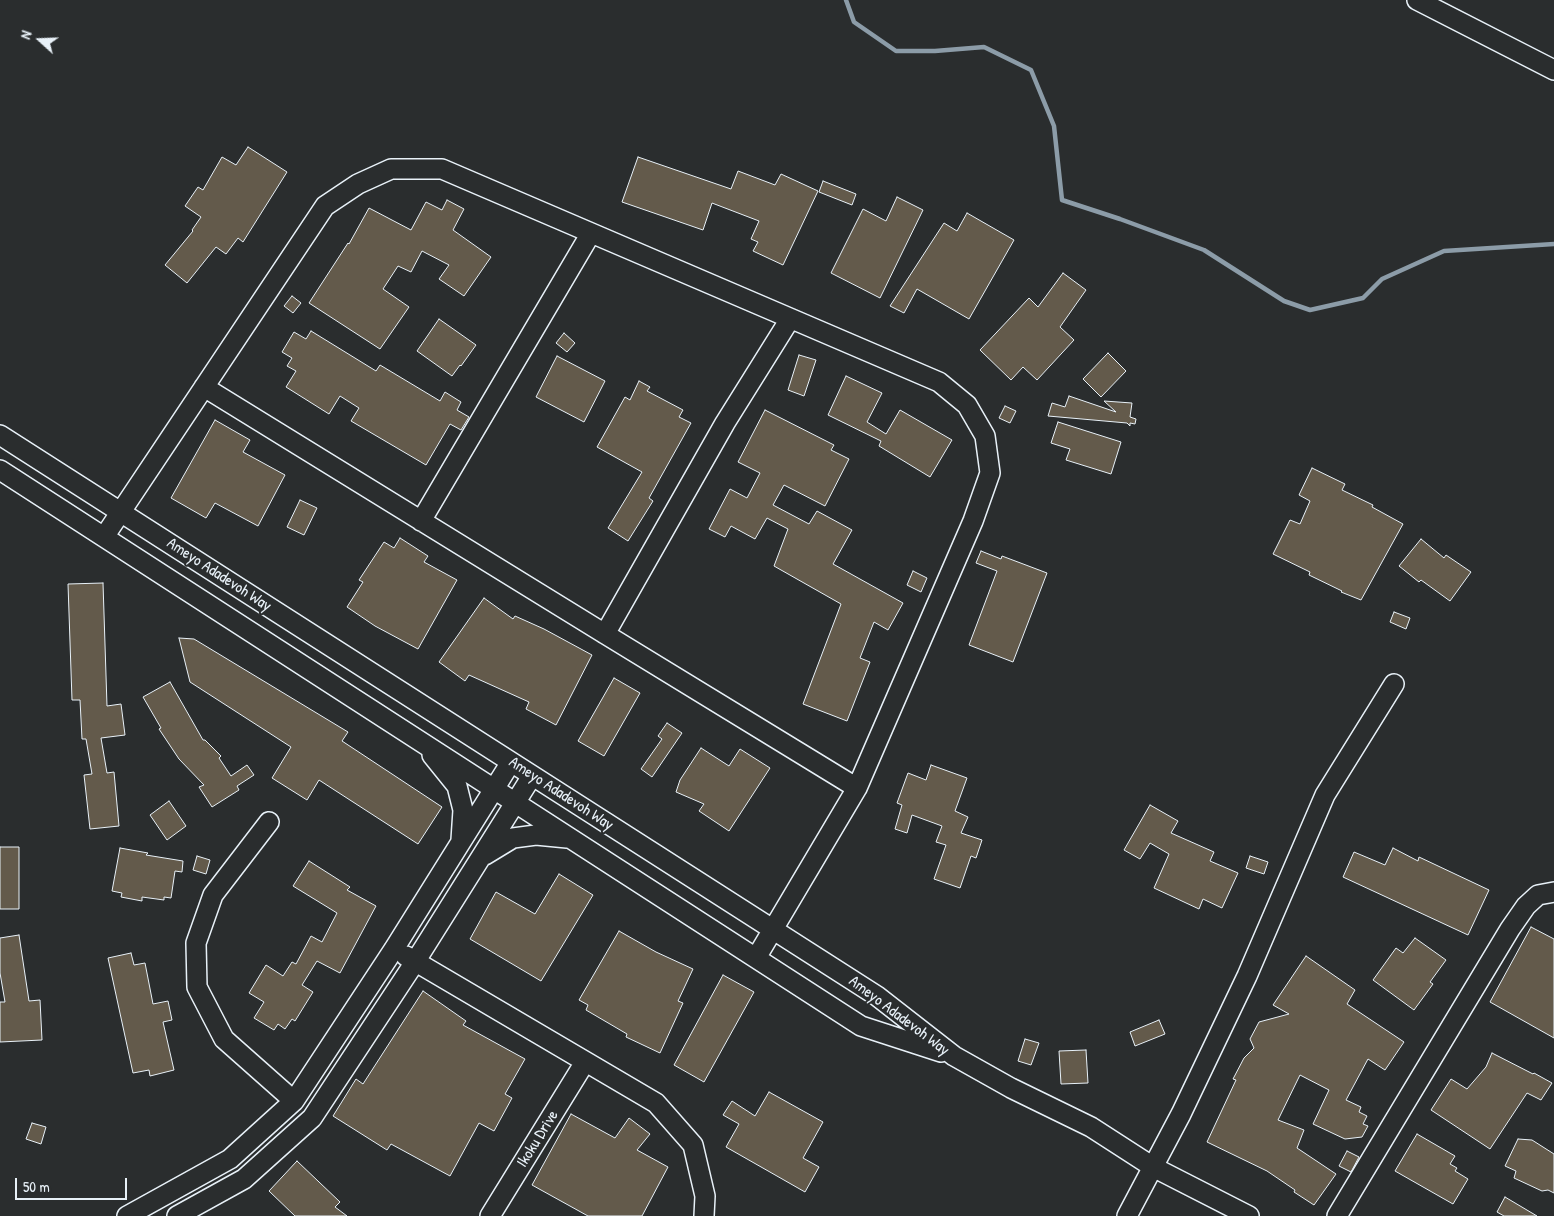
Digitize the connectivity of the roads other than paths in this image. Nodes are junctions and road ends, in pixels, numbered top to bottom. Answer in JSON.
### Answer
{"nodes":[{"id":1,"x":1417,"y":0,"type":"edge"},
{"id":2,"x":1554,"y":70,"type":"edge"},
{"id":3,"x":591,"y":233,"type":"junction"},
{"id":4,"x":790,"y":319,"type":"junction"},
{"id":5,"x":204,"y":387,"type":"junction"},
{"id":6,"x":0,"y":435,"type":"edge"},
{"id":7,"x":0,"y":470,"type":"edge"},
{"id":8,"x":120,"y":512,"type":"junction"},
{"id":9,"x":421,"y":521,"type":"junction"},
{"id":10,"x":104,"y":537,"type":"junction"},
{"id":11,"x":605,"y":634,"type":"junction"},
{"id":12,"x":1394,"y":684,"type":"dead end"},
{"id":13,"x":422,"y":742,"type":"junction"},
{"id":14,"x":511,"y":762,"type":"junction"},
{"id":15,"x":532,"y":776,"type":"junction"},
{"id":16,"x":856,"y":788,"type":"junction"},
{"id":17,"x":494,"y":789,"type":"junction"},
{"id":18,"x":515,"y":802,"type":"junction"},
{"id":19,"x":269,"y":822,"type":"dead end"},
{"id":20,"x":571,"y":838,"type":"junction"},
{"id":21,"x":461,"y":842,"type":"junction"},
{"id":22,"x":482,"y":857,"type":"junction"},
{"id":23,"x":1554,"y":892,"type":"edge"},
{"id":24,"x":772,"y":929,"type":"junction"},
{"id":25,"x":394,"y":949,"type":"junction"},
{"id":26,"x":756,"y":958,"type":"junction"},
{"id":27,"x":415,"y":962,"type":"junction"},
{"id":28,"x":954,"y":1056,"type":"junction"},
{"id":29,"x":585,"y":1062,"type":"junction"},
{"id":30,"x":294,"y":1101,"type":"junction"},
{"id":31,"x":1153,"y":1167,"type":"junction"},
{"id":32,"x":127,"y":1216,"type":"edge"},
{"id":33,"x":177,"y":1216,"type":"edge"},
{"id":34,"x":490,"y":1216,"type":"edge"},
{"id":35,"x":704,"y":1216,"type":"edge"},
{"id":36,"x":1128,"y":1216,"type":"edge"},
{"id":37,"x":1249,"y":1216,"type":"edge"},
{"id":38,"x":1337,"y":1216,"type":"edge"}],
"edges":[{"from":1,"to":2,"type":"street"},
{"from":3,"to":4,"type":"street"},
{"from":3,"to":5,"type":"street"},
{"from":3,"to":9,"type":"street"},
{"from":4,"to":11,"type":"street"},
{"from":4,"to":16,"type":"street"},
{"from":5,"to":8,"type":"street"},
{"from":5,"to":9,"type":"street"},
{"from":6,"to":8,"type":"street","name":"Ameyo Adadevoh Way"},
{"from":7,"to":10,"type":"street","name":"Ameyo Adadevoh Way"},
{"from":8,"to":10,"type":"street"},
{"from":8,"to":14,"type":"street","name":"Ameyo Adadevoh Way"},
{"from":9,"to":11,"type":"street"},
{"from":10,"to":13,"type":"street","name":"Ameyo Adadevoh Way"},
{"from":11,"to":16,"type":"street"},
{"from":12,"to":31,"type":"street"},
{"from":13,"to":17,"type":"street","name":"Ameyo Adadevoh Way"},
{"from":13,"to":21,"type":"street"},
{"from":14,"to":15,"type":"street","name":"Ameyo Adadevoh Way"},
{"from":14,"to":17,"type":"street"},
{"from":15,"to":18,"type":"street"},
{"from":15,"to":24,"type":"street","name":"Ameyo Adadevoh Way"},
{"from":16,"to":24,"type":"street"},
{"from":17,"to":18,"type":"street","name":"Ameyo Adadevoh Way"},
{"from":17,"to":21,"type":"street"},
{"from":18,"to":20,"type":"street","name":"Ameyo Adadevoh Way"},
{"from":18,"to":22,"type":"street"},
{"from":19,"to":30,"type":"street"},
{"from":20,"to":22,"type":"street"},
{"from":20,"to":26,"type":"street","name":"Ameyo Adadevoh Way"},
{"from":21,"to":25,"type":"street"},
{"from":22,"to":27,"type":"street"},
{"from":23,"to":38,"type":"street"},
{"from":24,"to":26,"type":"street"},
{"from":24,"to":28,"type":"street","name":"Ameyo Adadevoh Way"},
{"from":25,"to":27,"type":"street"},
{"from":25,"to":30,"type":"street"},
{"from":26,"to":28,"type":"street","name":"Ameyo Adadevoh Way"},
{"from":27,"to":29,"type":"street"},
{"from":27,"to":33,"type":"street"},
{"from":28,"to":31,"type":"street"},
{"from":29,"to":34,"type":"street","name":"Ikoku Drive"},
{"from":29,"to":35,"type":"street"},
{"from":30,"to":32,"type":"street"},
{"from":31,"to":36,"type":"street"},
{"from":31,"to":37,"type":"street"}]}
